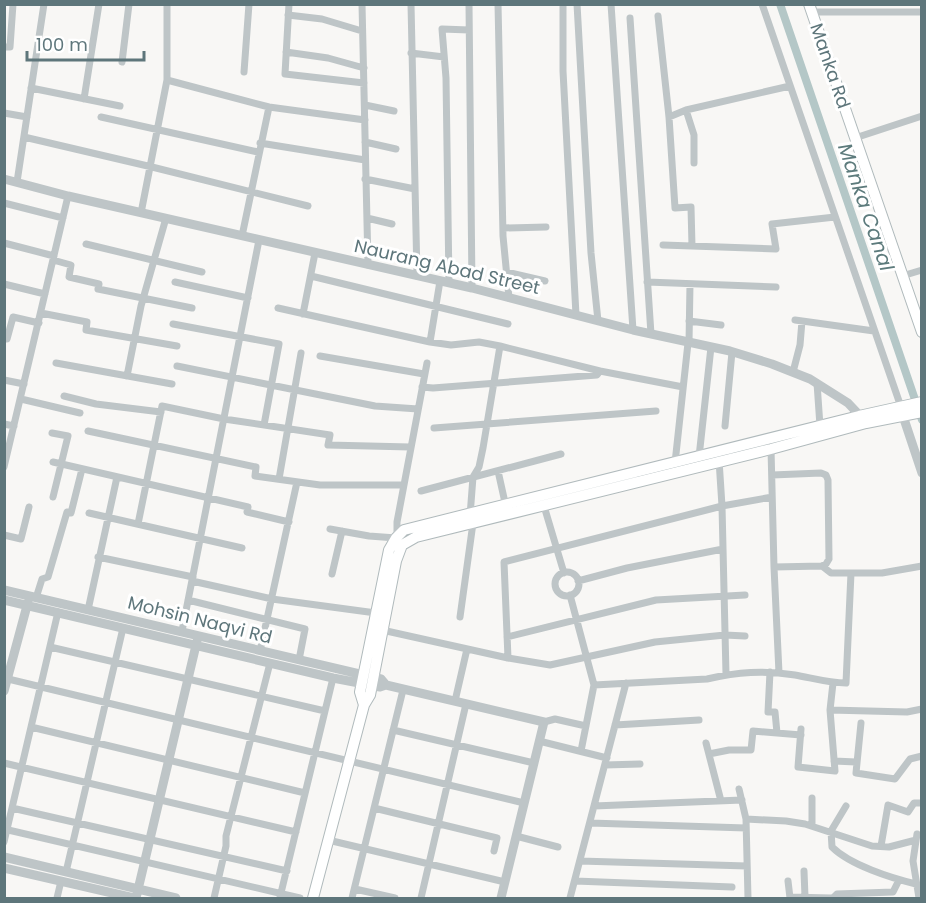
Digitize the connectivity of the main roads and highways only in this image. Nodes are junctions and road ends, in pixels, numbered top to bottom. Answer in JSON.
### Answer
{"nodes":[{"id":1,"x":810,"y":8,"type":"edge"},
{"id":2,"x":918,"y":313,"type":"edge"},
{"id":3,"x":921,"y":332,"type":"edge"},
{"id":4,"x":921,"y":402,"type":"edge"},
{"id":5,"x":909,"y":411,"type":"edge"},
{"id":6,"x":862,"y":419,"type":"junction"},
{"id":7,"x":507,"y":510,"type":"junction"},
{"id":8,"x":471,"y":521,"type":"junction"},
{"id":9,"x":367,"y":681,"type":"junction"},
{"id":10,"x":313,"y":898,"type":"edge"}],
"edges":[{"from":1,"to":2,"type":"main road","name":"Manka Rd"},
{"from":2,"to":3,"type":"main road","name":"Manka Rd"},
{"from":4,"to":5,"type":"main road"},
{"from":5,"to":6,"type":"main road"},
{"from":6,"to":7,"type":"main road"},
{"from":6,"to":7,"type":"main road"},
{"from":7,"to":8,"type":"main road"},
{"from":8,"to":9,"type":"main road"},
{"from":8,"to":9,"type":"main road"},
{"from":9,"to":10,"type":"main road"}]}
